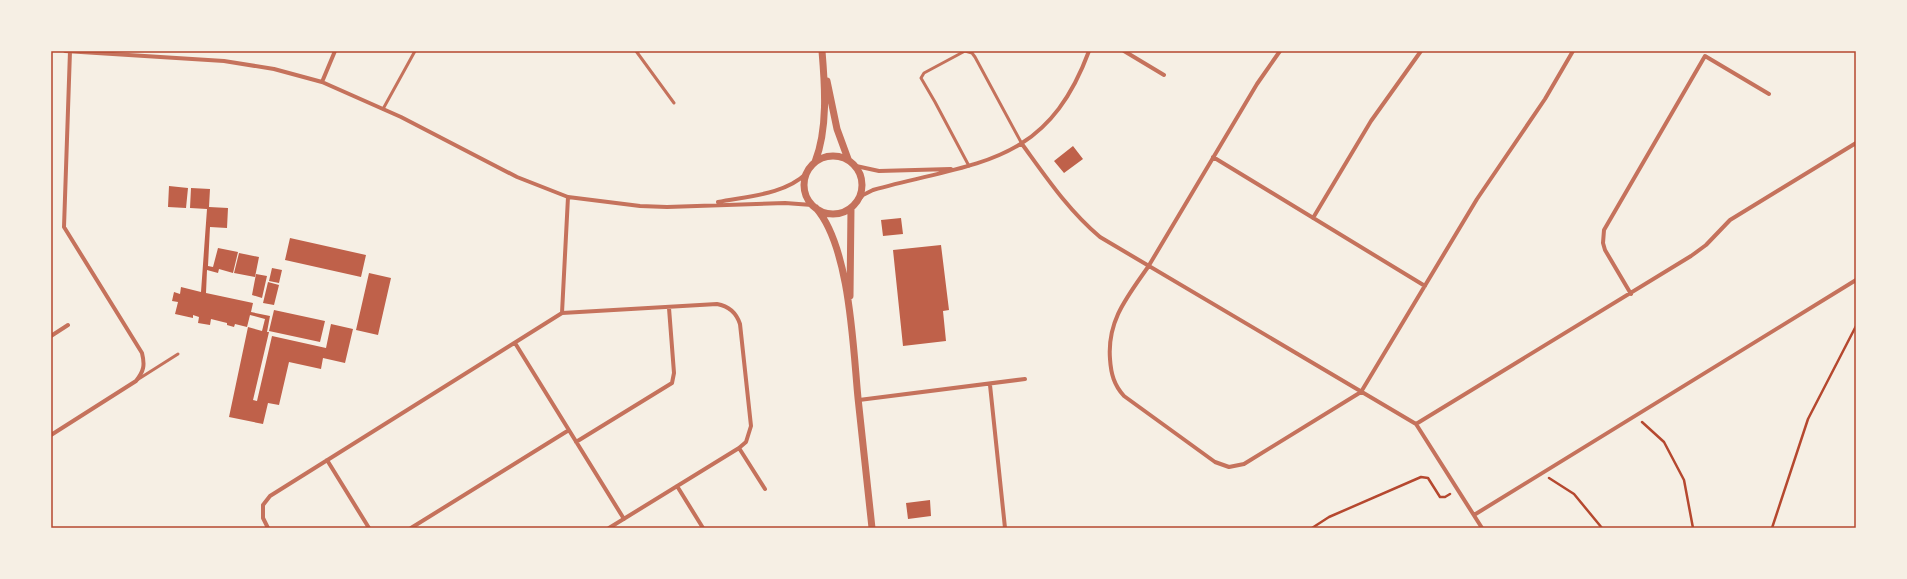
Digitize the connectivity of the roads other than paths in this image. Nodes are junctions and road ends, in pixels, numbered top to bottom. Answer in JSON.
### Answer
{"nodes":[{"id":1,"x":65,"y":51,"type":"edge"},
{"id":2,"x":70,"y":51,"type":"edge"},
{"id":3,"x":335,"y":51,"type":"edge"},
{"id":4,"x":415,"y":51,"type":"edge"},
{"id":5,"x":636,"y":51,"type":"edge"},
{"id":6,"x":822,"y":51,"type":"edge"},
{"id":7,"x":1088,"y":51,"type":"edge"},
{"id":8,"x":1124,"y":51,"type":"edge"},
{"id":9,"x":1280,"y":51,"type":"edge"},
{"id":10,"x":1421,"y":51,"type":"edge"},
{"id":11,"x":1573,"y":51,"type":"edge"},
{"id":12,"x":1708,"y":51,"type":"edge"},
{"id":13,"x":1705,"y":56,"type":"junction"},
{"id":14,"x":823,"y":63,"type":"junction"},
{"id":15,"x":1164,"y":75,"type":"dead end"},
{"id":16,"x":322,"y":82,"type":"junction"},
{"id":17,"x":1769,"y":94,"type":"dead end"},
{"id":18,"x":674,"y":103,"type":"dead end"},
{"id":19,"x":384,"y":109,"type":"junction"},
{"id":20,"x":1856,"y":143,"type":"edge"},
{"id":21,"x":1022,"y":144,"type":"junction"},
{"id":22,"x":1213,"y":158,"type":"junction"},
{"id":23,"x":848,"y":159,"type":"junction"},
{"id":24,"x":815,"y":162,"type":"junction"},
{"id":25,"x":856,"y":166,"type":"junction"},
{"id":26,"x":969,"y":166,"type":"junction"},
{"id":27,"x":957,"y":170,"type":"junction"},
{"id":28,"x":807,"y":173,"type":"junction"},
{"id":29,"x":568,"y":196,"type":"junction"},
{"id":30,"x":858,"y":201,"type":"junction"},
{"id":31,"x":710,"y":204,"type":"junction"},
{"id":32,"x":814,"y":207,"type":"junction"},
{"id":33,"x":851,"y":208,"type":"junction"},
{"id":34,"x":1313,"y":218,"type":"junction"},
{"id":35,"x":1148,"y":267,"type":"junction"},
{"id":36,"x":1856,"y":280,"type":"edge"},
{"id":37,"x":1425,"y":286,"type":"junction"},
{"id":38,"x":1631,"y":294,"type":"junction"},
{"id":39,"x":669,"y":308,"type":"junction"},
{"id":40,"x":850,"y":312,"type":"junction"},
{"id":41,"x":562,"y":313,"type":"junction"},
{"id":42,"x":68,"y":325,"type":"dead end"},
{"id":43,"x":51,"y":336,"type":"edge"},
{"id":44,"x":514,"y":343,"type":"junction"},
{"id":45,"x":178,"y":354,"type":"dead end"},
{"id":46,"x":1025,"y":379,"type":"dead end"},
{"id":47,"x":136,"y":381,"type":"junction"},
{"id":48,"x":990,"y":385,"type":"junction"},
{"id":49,"x":1361,"y":392,"type":"junction"},
{"id":50,"x":858,"y":400,"type":"junction"},
{"id":51,"x":1416,"y":424,"type":"junction"},
{"id":52,"x":569,"y":430,"type":"junction"},
{"id":53,"x":51,"y":434,"type":"edge"},
{"id":54,"x":576,"y":442,"type":"junction"},
{"id":55,"x":739,"y":448,"type":"junction"},
{"id":56,"x":327,"y":460,"type":"junction"},
{"id":57,"x":677,"y":486,"type":"junction"},
{"id":58,"x":765,"y":490,"type":"dead end"},
{"id":59,"x":1474,"y":515,"type":"junction"},
{"id":60,"x":624,"y":519,"type":"junction"},
{"id":61,"x":616,"y":524,"type":"junction"},
{"id":62,"x":268,"y":528,"type":"edge"},
{"id":63,"x":369,"y":528,"type":"edge"},
{"id":64,"x":411,"y":528,"type":"edge"},
{"id":65,"x":609,"y":528,"type":"edge"},
{"id":66,"x":619,"y":528,"type":"edge"},
{"id":67,"x":703,"y":528,"type":"edge"},
{"id":68,"x":872,"y":528,"type":"edge"},
{"id":69,"x":1005,"y":528,"type":"edge"},
{"id":70,"x":1482,"y":528,"type":"edge"}],
"edges":[{"from":1,"to":2,"type":"street"},
{"from":2,"to":16,"type":"street"},
{"from":2,"to":47,"type":"street"},
{"from":3,"to":16,"type":"street"},
{"from":4,"to":19,"type":"lane"},
{"from":5,"to":18,"type":"lane"},
{"from":6,"to":14,"type":"street"},
{"from":7,"to":21,"type":"street"},
{"from":8,"to":15,"type":"street"},
{"from":9,"to":22,"type":"street"},
{"from":10,"to":34,"type":"street"},
{"from":11,"to":37,"type":"street"},
{"from":12,"to":13,"type":"street"},
{"from":13,"to":17,"type":"street"},
{"from":13,"to":38,"type":"street"},
{"from":14,"to":23,"type":"street"},
{"from":14,"to":24,"type":"street"},
{"from":16,"to":19,"type":"street"},
{"from":19,"to":29,"type":"street"},
{"from":20,"to":38,"type":"street"},
{"from":21,"to":26,"type":"street"},
{"from":21,"to":26,"type":"lane"},
{"from":21,"to":35,"type":"street"},
{"from":22,"to":34,"type":"street"},
{"from":22,"to":35,"type":"street"},
{"from":23,"to":24,"type":"street"},
{"from":23,"to":25,"type":"street"},
{"from":24,"to":28,"type":"street"},
{"from":25,"to":27,"type":"street"},
{"from":25,"to":30,"type":"street"},
{"from":26,"to":27,"type":"street"},
{"from":27,"to":30,"type":"street"},
{"from":28,"to":31,"type":"street"},
{"from":28,"to":32,"type":"street"},
{"from":29,"to":31,"type":"street"},
{"from":29,"to":41,"type":"street"},
{"from":30,"to":33,"type":"street"},
{"from":31,"to":32,"type":"street"},
{"from":32,"to":33,"type":"street"},
{"from":32,"to":40,"type":"street"},
{"from":33,"to":40,"type":"street"},
{"from":34,"to":37,"type":"street"},
{"from":35,"to":49,"type":"street"},
{"from":35,"to":49,"type":"street"},
{"from":36,"to":59,"type":"street"},
{"from":37,"to":49,"type":"street"},
{"from":38,"to":51,"type":"street"},
{"from":39,"to":41,"type":"street"},
{"from":39,"to":54,"type":"street"},
{"from":39,"to":55,"type":"street"},
{"from":40,"to":50,"type":"street"},
{"from":41,"to":44,"type":"street"},
{"from":42,"to":43,"type":"street"},
{"from":44,"to":52,"type":"street"},
{"from":44,"to":56,"type":"street"},
{"from":45,"to":47,"type":"lane"},
{"from":46,"to":48,"type":"street"},
{"from":47,"to":53,"type":"street"},
{"from":48,"to":50,"type":"street"},
{"from":48,"to":69,"type":"street"},
{"from":49,"to":51,"type":"street"},
{"from":50,"to":68,"type":"street"},
{"from":51,"to":59,"type":"street"},
{"from":52,"to":54,"type":"street"},
{"from":52,"to":64,"type":"street"},
{"from":54,"to":60,"type":"street"},
{"from":55,"to":57,"type":"street"},
{"from":55,"to":58,"type":"street"},
{"from":56,"to":62,"type":"street"},
{"from":56,"to":63,"type":"street"},
{"from":57,"to":60,"type":"street"},
{"from":57,"to":67,"type":"street"},
{"from":59,"to":70,"type":"street"},
{"from":60,"to":61,"type":"street"},
{"from":61,"to":65,"type":"street"},
{"from":61,"to":66,"type":"street"}]}
